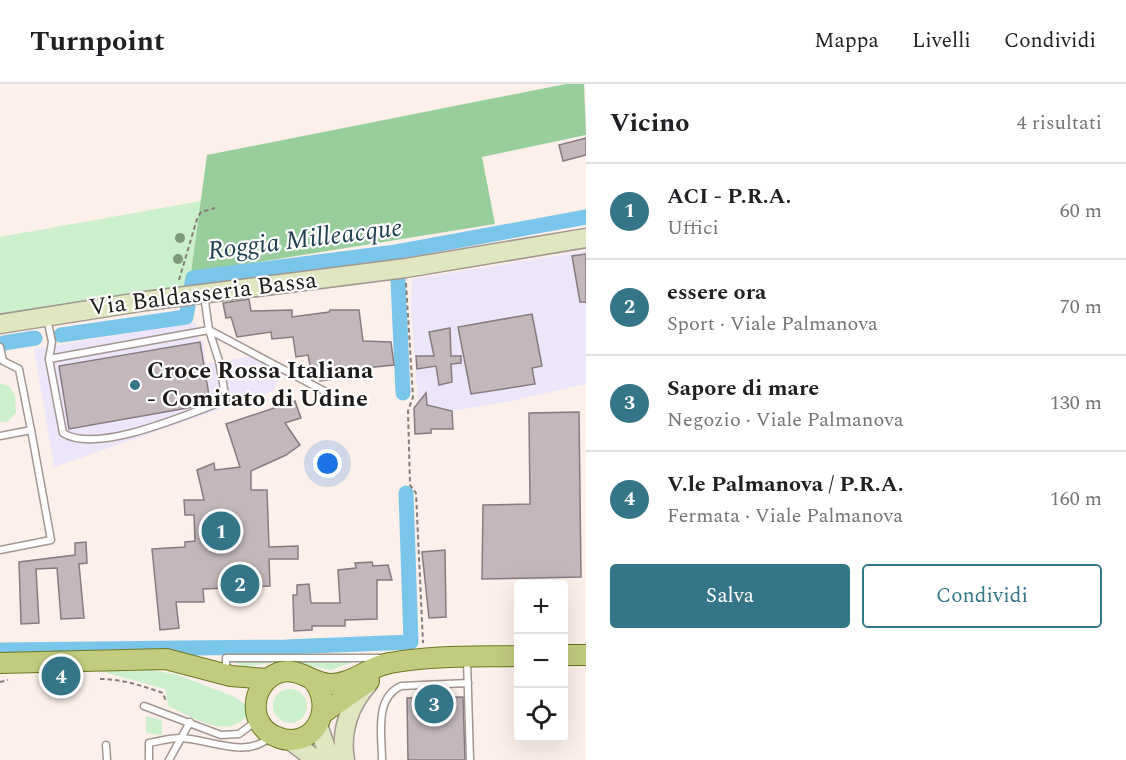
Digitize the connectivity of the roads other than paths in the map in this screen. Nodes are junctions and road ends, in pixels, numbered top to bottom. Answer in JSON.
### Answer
{"nodes":[{"id":1,"x":586,"y":238,"type":"edge"},
{"id":2,"x":192,"y":296,"type":"junction"},
{"id":3,"x":46,"y":316,"type":"junction"},
{"id":4,"x":0,"y":324,"type":"edge"},
{"id":5,"x":209,"y":330,"type":"junction"},
{"id":6,"x":0,"y":347,"type":"edge"},
{"id":7,"x":49,"y":359,"type":"junction"},
{"id":8,"x":1,"y":362,"type":"edge"},
{"id":9,"x":326,"y":392,"type":"dead end"},
{"id":10,"x":31,"y":430,"type":"junction"},
{"id":11,"x":0,"y":436,"type":"edge"},
{"id":12,"x":0,"y":550,"type":"edge"},
{"id":13,"x":568,"y":655,"type":"edge"},
{"id":14,"x":586,"y":655,"type":"edge"},
{"id":15,"x":514,"y":656,"type":"edge"},
{"id":16,"x":424,"y":657,"type":"junction"},
{"id":17,"x":467,"y":657,"type":"junction"},
{"id":18,"x":166,"y":659,"type":"junction"},
{"id":19,"x":387,"y":663,"type":"junction"},
{"id":20,"x":5,"y":671,"type":"edge"},
{"id":21,"x":226,"y":675,"type":"junction"},
{"id":22,"x":373,"y":678,"type":"junction"},
{"id":23,"x":267,"y":679,"type":"junction"},
{"id":24,"x":312,"y":679,"type":"junction"},
{"id":25,"x":468,"y":683,"type":"junction"},
{"id":26,"x":144,"y":706,"type":"dead end"},
{"id":27,"x":257,"y":711,"type":"junction"},
{"id":28,"x":320,"y":719,"type":"junction"},
{"id":29,"x":190,"y":722,"type":"junction"},
{"id":30,"x":182,"y":738,"type":"junction"},
{"id":31,"x":281,"y":738,"type":"junction"},
{"id":32,"x":106,"y":745,"type":"dead end"},
{"id":33,"x":107,"y":760,"type":"edge"},
{"id":34,"x":149,"y":760,"type":"edge"},
{"id":35,"x":170,"y":760,"type":"edge"},
{"id":36,"x":316,"y":760,"type":"edge"},
{"id":37,"x":330,"y":760,"type":"edge"},
{"id":38,"x":345,"y":760,"type":"edge"},
{"id":39,"x":382,"y":760,"type":"edge"},
{"id":40,"x":470,"y":760,"type":"edge"}],
"edges":[{"from":1,"to":2,"type":"street","name":"Via Baldasseria Bassa"},
{"from":2,"to":3,"type":"street","name":"Via Baldasseria Bassa"},
{"from":2,"to":5,"type":"lane"},
{"from":3,"to":4,"type":"street","name":"Via Baldasseria Bassa"},
{"from":3,"to":7,"type":"lane"},
{"from":5,"to":7,"type":"lane"},
{"from":5,"to":7,"type":"lane"},
{"from":5,"to":9,"type":"lane"},
{"from":6,"to":8,"type":"lane"},
{"from":8,"to":10,"type":"lane"},
{"from":10,"to":11,"type":"lane"},
{"from":10,"to":12,"type":"lane"},
{"from":13,"to":14,"type":"main road"},
{"from":15,"to":17,"type":"main road"},
{"from":16,"to":17,"type":"main road"},
{"from":16,"to":19,"type":"main road"},
{"from":16,"to":22,"type":"main road"},
{"from":17,"to":25,"type":"lane"},
{"from":18,"to":20,"type":"main road"},
{"from":18,"to":21,"type":"main road"},
{"from":18,"to":27,"type":"main road"},
{"from":19,"to":21,"type":"lane"},
{"from":19,"to":24,"type":"main road"},
{"from":21,"to":23,"type":"main road"},
{"from":22,"to":28,"type":"main road"},
{"from":22,"to":38,"type":"street"},
{"from":23,"to":24,"type":"main road"},
{"from":23,"to":27,"type":"main road"},
{"from":24,"to":28,"type":"main road"},
{"from":25,"to":39,"type":"lane"},
{"from":25,"to":40,"type":"lane"},
{"from":26,"to":29,"type":"lane"},
{"from":27,"to":29,"type":"lane"},
{"from":27,"to":31,"type":"main road"},
{"from":28,"to":31,"type":"main road"},
{"from":28,"to":37,"type":"street"},
{"from":29,"to":30,"type":"lane"},
{"from":30,"to":31,"type":"lane"},
{"from":30,"to":34,"type":"lane"},
{"from":30,"to":35,"type":"lane"},
{"from":31,"to":36,"type":"street"},
{"from":32,"to":33,"type":"lane"}]}
